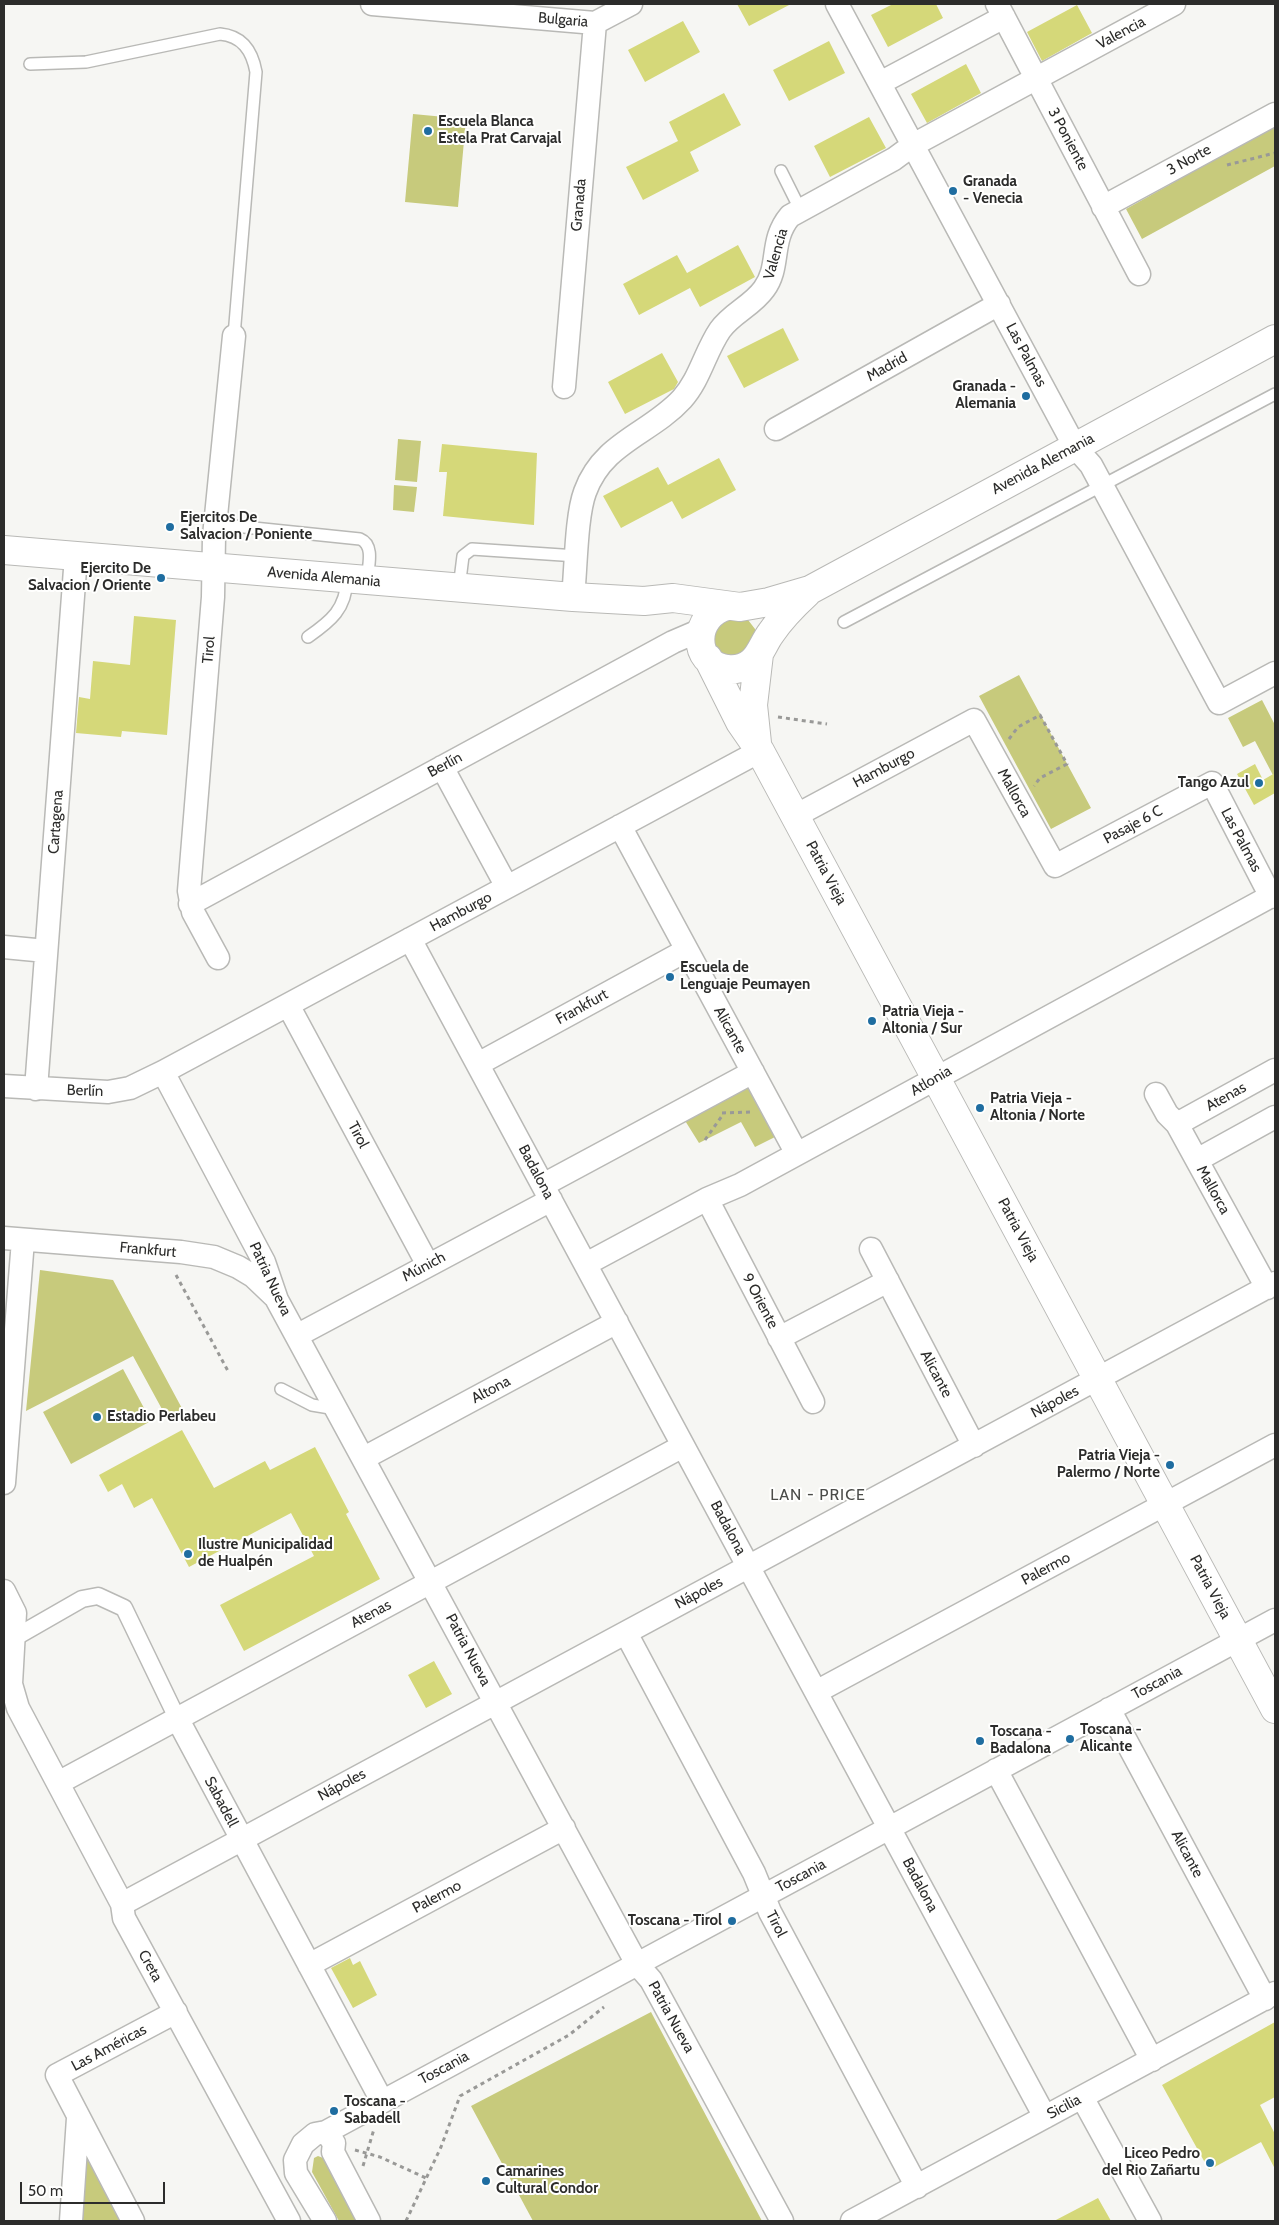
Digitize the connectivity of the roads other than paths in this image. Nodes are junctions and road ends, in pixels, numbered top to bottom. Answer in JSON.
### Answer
{"nodes":[{"id":1,"x":372,"y":4,"type":"edge"},
{"id":2,"x":631,"y":4,"type":"edge"},
{"id":3,"x":838,"y":4,"type":"edge"},
{"id":4,"x":1174,"y":4,"type":"edge"},
{"id":5,"x":419,"y":6,"type":"edge"},
{"id":6,"x":1000,"y":11,"type":"edge"},
{"id":7,"x":595,"y":23,"type":"junction"},
{"id":8,"x":30,"y":64,"type":"dead end"},
{"id":9,"x":1036,"y":78,"type":"junction"},
{"id":10,"x":880,"y":83,"type":"junction"},
{"id":11,"x":1275,"y":114,"type":"edge"},
{"id":12,"x":914,"y":145,"type":"junction"},
{"id":13,"x":781,"y":171,"type":"dead end"},
{"id":14,"x":1103,"y":207,"type":"junction"},
{"id":15,"x":800,"y":209,"type":"junction"},
{"id":16,"x":1138,"y":274,"type":"dead end"},
{"id":17,"x":999,"y":304,"type":"junction"},
{"id":18,"x":234,"y":336,"type":"joint"},
{"id":19,"x":1275,"y":339,"type":"edge"},
{"id":20,"x":564,"y":387,"type":"dead end"},
{"id":21,"x":1275,"y":394,"type":"edge"},
{"id":22,"x":776,"y":429,"type":"dead end"},
{"id":23,"x":1075,"y":447,"type":"junction"},
{"id":24,"x":1102,"y":486,"type":"junction"},
{"id":25,"x":216,"y":524,"type":"junction"},
{"id":26,"x":4,"y":550,"type":"edge"},
{"id":27,"x":76,"y":556,"type":"junction"},
{"id":28,"x":577,"y":556,"type":"junction"},
{"id":29,"x":214,"y":568,"type":"junction"},
{"id":30,"x":357,"y":580,"type":"junction"},
{"id":31,"x":459,"y":588,"type":"junction"},
{"id":32,"x":810,"y":590,"type":"junction"},
{"id":33,"x":573,"y":597,"type":"junction"},
{"id":34,"x":644,"y":601,"type":"junction"},
{"id":35,"x":733,"y":606,"type":"junction"},
{"id":36,"x":844,"y":622,"type":"dead end"},
{"id":37,"x":701,"y":630,"type":"junction"},
{"id":38,"x":308,"y":637,"type":"dead end"},
{"id":39,"x":761,"y":649,"type":"junction"},
{"id":40,"x":708,"y":658,"type":"junction"},
{"id":41,"x":1274,"y":675,"type":"edge"},
{"id":42,"x":974,"y":720,"type":"joint"},
{"id":43,"x":760,"y":751,"type":"junction"},
{"id":44,"x":442,"y":767,"type":"junction"},
{"id":45,"x":1212,"y":783,"type":"joint"},
{"id":46,"x":794,"y":816,"type":"junction"},
{"id":47,"x":620,"y":826,"type":"junction"},
{"id":48,"x":1055,"y":866,"type":"joint"},
{"id":49,"x":507,"y":887,"type":"junction"},
{"id":50,"x":1273,"y":895,"type":"edge"},
{"id":51,"x":190,"y":904,"type":"junction"},
{"id":52,"x":410,"y":939,"type":"junction"},
{"id":53,"x":4,"y":947,"type":"edge"},
{"id":54,"x":687,"y":950,"type":"junction"},
{"id":55,"x":46,"y":951,"type":"junction"},
{"id":56,"x":218,"y":958,"type":"dead end"},
{"id":57,"x":288,"y":1005,"type":"junction"},
{"id":58,"x":478,"y":1064,"type":"junction"},
{"id":59,"x":1275,"y":1070,"type":"edge"},
{"id":60,"x":163,"y":1072,"type":"junction"},
{"id":61,"x":753,"y":1072,"type":"junction"},
{"id":62,"x":936,"y":1078,"type":"junction"},
{"id":63,"x":4,"y":1086,"type":"edge"},
{"id":64,"x":36,"y":1088,"type":"junction"},
{"id":65,"x":1156,"y":1094,"type":"dead end"},
{"id":66,"x":1275,"y":1117,"type":"edge"},
{"id":67,"x":1177,"y":1124,"type":"junction"},
{"id":68,"x":797,"y":1154,"type":"junction"},
{"id":69,"x":1197,"y":1160,"type":"junction"},
{"id":70,"x":547,"y":1192,"type":"junction"},
{"id":71,"x":707,"y":1199,"type":"junction"},
{"id":72,"x":14,"y":1239,"type":"edge"},
{"id":73,"x":871,"y":1249,"type":"dead end"},
{"id":74,"x":586,"y":1264,"type":"junction"},
{"id":75,"x":428,"y":1265,"type":"junction"},
{"id":76,"x":888,"y":1281,"type":"junction"},
{"id":77,"x":1271,"y":1285,"type":"edge"},
{"id":78,"x":277,"y":1300,"type":"junction"},
{"id":79,"x":617,"y":1322,"type":"junction"},
{"id":80,"x":298,"y":1335,"type":"junction"},
{"id":81,"x":779,"y":1338,"type":"junction"},
{"id":82,"x":1098,"y":1379,"type":"junction"},
{"id":83,"x":8,"y":1389,"type":"edge"},
{"id":84,"x":281,"y":1389,"type":"dead end"},
{"id":85,"x":813,"y":1402,"type":"dead end"},
{"id":86,"x":338,"y":1409,"type":"junction"},
{"id":87,"x":1275,"y":1445,"type":"edge"},
{"id":88,"x":683,"y":1446,"type":"junction"},
{"id":89,"x":974,"y":1446,"type":"junction"},
{"id":90,"x":364,"y":1458,"type":"junction"},
{"id":91,"x":4,"y":1483,"type":"edge"},
{"id":92,"x":1165,"y":1504,"type":"junction"},
{"id":93,"x":748,"y":1567,"type":"junction"},
{"id":94,"x":431,"y":1582,"type":"junction"},
{"id":95,"x":4,"y":1591,"type":"edge"},
{"id":96,"x":1275,"y":1620,"type":"edge"},
{"id":97,"x":626,"y":1633,"type":"junction"},
{"id":98,"x":14,"y":1638,"type":"junction"},
{"id":99,"x":1238,"y":1640,"type":"junction"},
{"id":100,"x":816,"y":1692,"type":"junction"},
{"id":101,"x":496,"y":1703,"type":"junction"},
{"id":102,"x":1275,"y":1709,"type":"edge"},
{"id":103,"x":1109,"y":1710,"type":"junction"},
{"id":104,"x":11,"y":1712,"type":"edge"},
{"id":105,"x":177,"y":1718,"type":"junction"},
{"id":106,"x":996,"y":1770,"type":"junction"},
{"id":107,"x":58,"y":1783,"type":"junction"},
{"id":108,"x":564,"y":1828,"type":"junction"},
{"id":109,"x":890,"y":1828,"type":"junction"},
{"id":110,"x":242,"y":1839,"type":"junction"},
{"id":111,"x":763,"y":1896,"type":"junction"},
{"id":112,"x":122,"y":1904,"type":"junction"},
{"id":113,"x":637,"y":1964,"type":"junction"},
{"id":114,"x":309,"y":1965,"type":"junction"},
{"id":115,"x":1270,"y":1996,"type":"edge"},
{"id":116,"x":176,"y":2012,"type":"junction"},
{"id":117,"x":1152,"y":2060,"type":"junction"},
{"id":118,"x":1082,"y":2098,"type":"junction"},
{"id":119,"x":382,"y":2101,"type":"junction"},
{"id":120,"x":78,"y":2117,"type":"junction"},
{"id":121,"x":1045,"y":2117,"type":"junction"},
{"id":122,"x":330,"y":2138,"type":"junction"},
{"id":123,"x":917,"y":2186,"type":"junction"},
{"id":124,"x":70,"y":2221,"type":"edge"},
{"id":125,"x":132,"y":2221,"type":"edge"},
{"id":126,"x":289,"y":2221,"type":"edge"},
{"id":127,"x":324,"y":2221,"type":"edge"},
{"id":128,"x":370,"y":2221,"type":"edge"},
{"id":129,"x":782,"y":2221,"type":"edge"},
{"id":130,"x":852,"y":2221,"type":"edge"},
{"id":131,"x":1150,"y":2221,"type":"edge"}],
"edges":[{"from":1,"to":5,"type":"street","name":"Bulgaria"},
{"from":2,"to":7,"type":"street","name":"Bulgaria"},
{"from":3,"to":10,"type":"street","name":"Las Palmas"},
{"from":4,"to":9,"type":"street","name":"Valencia"},
{"from":5,"to":7,"type":"street","name":"Bulgaria"},
{"from":6,"to":9,"type":"street","name":"3 Poniente"},
{"from":6,"to":10,"type":"street"},
{"from":7,"to":20,"type":"street","name":"Granada"},
{"from":8,"to":18,"type":"lane"},
{"from":9,"to":12,"type":"street","name":"Valencia"},
{"from":9,"to":14,"type":"street","name":"3 Poniente"},
{"from":10,"to":12,"type":"street","name":"Las Palmas"},
{"from":11,"to":14,"type":"street","name":"3 Norte"},
{"from":12,"to":15,"type":"street","name":"Valencia"},
{"from":12,"to":17,"type":"street","name":"Las Palmas"},
{"from":13,"to":15,"type":"lane"},
{"from":14,"to":16,"type":"street","name":"3 Poniente"},
{"from":15,"to":28,"type":"street","name":"Valencia"},
{"from":17,"to":22,"type":"street","name":"Madrid"},
{"from":17,"to":23,"type":"street","name":"Las Palmas"},
{"from":18,"to":25,"type":"street","name":"Tirol"},
{"from":19,"to":23,"type":"street","name":"Avenida Alemania"},
{"from":21,"to":24,"type":"lane"},
{"from":23,"to":24,"type":"street","name":"Las Palmas"},
{"from":23,"to":32,"type":"street","name":"Avenida Alemania"},
{"from":24,"to":36,"type":"lane"},
{"from":24,"to":41,"type":"street","name":"Las Palmas"},
{"from":25,"to":29,"type":"street","name":"Tirol"},
{"from":25,"to":30,"type":"lane"},
{"from":26,"to":27,"type":"street","name":"Avenida Alemania"},
{"from":27,"to":29,"type":"street","name":"Avenida Alemania"},
{"from":27,"to":55,"type":"street","name":"Cartagena"},
{"from":28,"to":31,"type":"lane"},
{"from":28,"to":33,"type":"street","name":"Valencia"},
{"from":29,"to":30,"type":"street","name":"Avenida Alemania"},
{"from":29,"to":51,"type":"street","name":"Tirol"},
{"from":30,"to":31,"type":"street","name":"Avenida Alemania"},
{"from":30,"to":38,"type":"lane"},
{"from":31,"to":33,"type":"street","name":"Avenida Alemania"},
{"from":32,"to":35,"type":"street","name":"Avenida Alemania"},
{"from":32,"to":39,"type":"street","name":"Avenida Alemania"},
{"from":33,"to":34,"type":"street","name":"Avenida Alemania"},
{"from":34,"to":35,"type":"street","name":"Avenida Alemania"},
{"from":34,"to":37,"type":"street","name":"Avenida Alemania"},
{"from":35,"to":37,"type":"street","name":"Avenida Alemania"},
{"from":35,"to":39,"type":"street","name":"Avenida Alemania"},
{"from":37,"to":40,"type":"street"},
{"from":37,"to":44,"type":"street","name":"Berlín"},
{"from":39,"to":40,"type":"street","name":"Avenida Alemania"},
{"from":39,"to":43,"type":"street","name":"Patria Vieja"},
{"from":40,"to":43,"type":"street","name":"Patria Vieja"},
{"from":42,"to":46,"type":"street","name":"Hamburgo"},
{"from":42,"to":48,"type":"street","name":"Mallorca"},
{"from":43,"to":46,"type":"street","name":"Patria Vieja"},
{"from":43,"to":47,"type":"street","name":"Hamburgo"},
{"from":44,"to":49,"type":"street"},
{"from":44,"to":51,"type":"street","name":"Berlín"},
{"from":45,"to":48,"type":"street","name":"Pasaje 6 C"},
{"from":45,"to":50,"type":"street","name":"Las Palmas"},
{"from":46,"to":62,"type":"street","name":"Patria Vieja"},
{"from":47,"to":49,"type":"street","name":"Hamburgo"},
{"from":47,"to":54,"type":"street","name":"Alicante"},
{"from":49,"to":52,"type":"street","name":"Hamburgo"},
{"from":50,"to":62,"type":"street","name":"Atlonia"},
{"from":51,"to":56,"type":"street","name":"Tirol"},
{"from":52,"to":57,"type":"street","name":"Hamburgo"},
{"from":52,"to":58,"type":"street","name":"Badalona"},
{"from":53,"to":55,"type":"street"},
{"from":54,"to":58,"type":"street","name":"Frankfurt"},
{"from":54,"to":61,"type":"street","name":"Alicante"},
{"from":55,"to":64,"type":"street","name":"Cartagena"},
{"from":57,"to":60,"type":"street","name":"Hamburgo"},
{"from":57,"to":75,"type":"street","name":"Tirol"},
{"from":58,"to":70,"type":"street","name":"Badalona"},
{"from":59,"to":67,"type":"street","name":"Atenas"},
{"from":60,"to":64,"type":"street","name":"Berlín"},
{"from":60,"to":78,"type":"street","name":"Patria Nueva"},
{"from":61,"to":68,"type":"street","name":"Alicante"},
{"from":61,"to":70,"type":"street","name":"Múnich"},
{"from":62,"to":68,"type":"street","name":"Atlonia"},
{"from":62,"to":82,"type":"street","name":"Patria Vieja"},
{"from":63,"to":64,"type":"street","name":"Berlín"},
{"from":65,"to":67,"type":"street","name":"Mallorca"},
{"from":66,"to":69,"type":"street"},
{"from":67,"to":69,"type":"street","name":"Mallorca"},
{"from":68,"to":71,"type":"street","name":"Atlonia"},
{"from":69,"to":77,"type":"street","name":"Mallorca"},
{"from":70,"to":74,"type":"street","name":"Badalona"},
{"from":70,"to":75,"type":"street","name":"Múnich"},
{"from":71,"to":74,"type":"street","name":"Atlonia"},
{"from":71,"to":81,"type":"street","name":"9 Oriente"},
{"from":72,"to":78,"type":"street","name":"Frankfurt"},
{"from":72,"to":83,"type":"street"},
{"from":73,"to":76,"type":"street","name":"Alicante"},
{"from":74,"to":79,"type":"street","name":"Badalona"},
{"from":75,"to":80,"type":"street","name":"Múnich"},
{"from":76,"to":81,"type":"street"},
{"from":76,"to":89,"type":"street","name":"Alicante"},
{"from":77,"to":82,"type":"street","name":"Nápoles"},
{"from":78,"to":80,"type":"street","name":"Patria Nueva"},
{"from":79,"to":88,"type":"street","name":"Badalona"},
{"from":79,"to":90,"type":"street","name":"Altona"},
{"from":80,"to":86,"type":"street","name":"Patria Nueva"},
{"from":81,"to":85,"type":"street","name":"9 Oriente"},
{"from":82,"to":89,"type":"street","name":"Nápoles"},
{"from":82,"to":92,"type":"street","name":"Patria Vieja"},
{"from":83,"to":91,"type":"street"},
{"from":84,"to":86,"type":"lane"},
{"from":86,"to":90,"type":"street","name":"Patria Nueva"},
{"from":87,"to":92,"type":"street","name":"Palermo"},
{"from":88,"to":93,"type":"street","name":"Badalona"},
{"from":88,"to":94,"type":"street","name":"Atenas"},
{"from":89,"to":93,"type":"street","name":"Nápoles"},
{"from":90,"to":94,"type":"street","name":"Patria Nueva"},
{"from":92,"to":99,"type":"street","name":"Patria Vieja"},
{"from":92,"to":100,"type":"street","name":"Palermo"},
{"from":93,"to":97,"type":"street","name":"Nápoles"},
{"from":93,"to":100,"type":"street","name":"Badalona"},
{"from":94,"to":101,"type":"street","name":"Patria Nueva"},
{"from":94,"to":105,"type":"street","name":"Atenas"},
{"from":95,"to":98,"type":"street"},
{"from":96,"to":99,"type":"street","name":"Toscania"},
{"from":97,"to":101,"type":"street","name":"Nápoles"},
{"from":97,"to":111,"type":"street","name":"Tirol"},
{"from":98,"to":104,"type":"street"},
{"from":98,"to":105,"type":"street","name":"Sabadell"},
{"from":99,"to":102,"type":"street","name":"Patria Vieja"},
{"from":99,"to":103,"type":"street","name":"Toscania"},
{"from":100,"to":109,"type":"street","name":"Badalona"},
{"from":101,"to":108,"type":"street","name":"Patria Nueva"},
{"from":101,"to":110,"type":"street","name":"Nápoles"},
{"from":103,"to":106,"type":"street","name":"Toscania"},
{"from":103,"to":115,"type":"street","name":"Alicante"},
{"from":104,"to":107,"type":"street","name":"Creta"},
{"from":105,"to":107,"type":"street","name":"Atenas"},
{"from":105,"to":110,"type":"street","name":"Sabadell"},
{"from":106,"to":109,"type":"street","name":"Toscania"},
{"from":106,"to":117,"type":"street"},
{"from":107,"to":112,"type":"street","name":"Creta"},
{"from":108,"to":113,"type":"street","name":"Patria Nueva"},
{"from":108,"to":114,"type":"street","name":"Palermo"},
{"from":109,"to":111,"type":"street","name":"Toscania"},
{"from":109,"to":121,"type":"street","name":"Badalona"},
{"from":110,"to":112,"type":"street","name":"Nápoles"},
{"from":110,"to":114,"type":"street","name":"Sabadell"},
{"from":111,"to":113,"type":"street","name":"Toscania"},
{"from":111,"to":123,"type":"street","name":"Tirol"},
{"from":112,"to":116,"type":"street","name":"Creta"},
{"from":113,"to":119,"type":"street","name":"Toscania"},
{"from":113,"to":129,"type":"street","name":"Patria Nueva"},
{"from":114,"to":119,"type":"street","name":"Sabadell"},
{"from":115,"to":117,"type":"street","name":"Sicilia"},
{"from":116,"to":120,"type":"street","name":"Las Américas"},
{"from":116,"to":126,"type":"street","name":"Creta"},
{"from":117,"to":118,"type":"street","name":"Sicilia"},
{"from":118,"to":121,"type":"street","name":"Sicilia"},
{"from":118,"to":131,"type":"street"},
{"from":119,"to":122,"type":"street","name":"Toscania"},
{"from":120,"to":124,"type":"street"},
{"from":120,"to":125,"type":"street","name":"Las Américas"},
{"from":121,"to":123,"type":"street","name":"Sicilia"},
{"from":122,"to":127,"type":"street","name":"Toscania"},
{"from":122,"to":128,"type":"street"},
{"from":123,"to":130,"type":"street","name":"Sicilia"}]}
